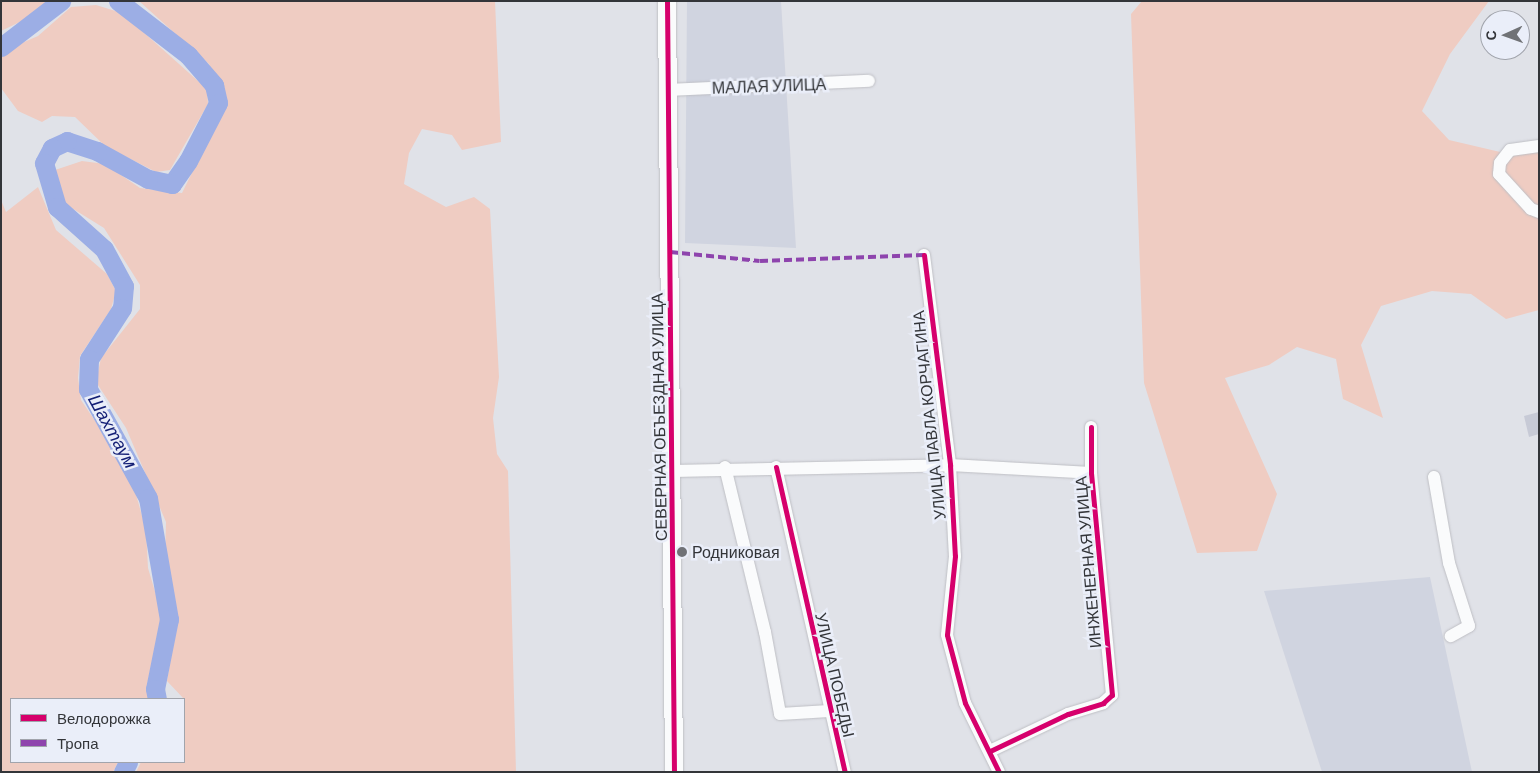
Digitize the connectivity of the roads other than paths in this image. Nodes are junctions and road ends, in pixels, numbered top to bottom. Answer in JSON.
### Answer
{"nodes":[{"id":1,"x":667,"y":1,"type":"edge"},
{"id":2,"x":869,"y":82,"type":"dead end"},
{"id":3,"x":668,"y":90,"type":"junction"},
{"id":4,"x":1539,"y":146,"type":"edge"},
{"id":5,"x":1539,"y":212,"type":"edge"},
{"id":6,"x":924,"y":255,"type":"dead end"},
{"id":7,"x":1091,"y":427,"type":"dead end"},
{"id":8,"x":950,"y":466,"type":"junction"},
{"id":9,"x":725,"y":467,"type":"junction"},
{"id":10,"x":776,"y":467,"type":"junction"},
{"id":11,"x":673,"y":471,"type":"junction"},
{"id":12,"x":1091,"y":474,"type":"junction"},
{"id":13,"x":1434,"y":477,"type":"dead end"},
{"id":14,"x":1451,"y":636,"type":"dead end"},
{"id":15,"x":829,"y":711,"type":"junction"},
{"id":16,"x":990,"y":751,"type":"junction"},
{"id":17,"x":674,"y":772,"type":"edge"},
{"id":18,"x":845,"y":772,"type":"edge"},
{"id":19,"x":998,"y":772,"type":"edge"}],
"edges":[{"from":1,"to":3,"type":"street","name":"СЕВЕРНАЯ ОБЪЕЗДНАЯ УЛИЦА"},
{"from":2,"to":3,"type":"street","name":"МАЛАЯ УЛИЦА"},
{"from":3,"to":11,"type":"street","name":"СЕВЕРНАЯ ОБЪЕЗДНАЯ УЛИЦА"},
{"from":4,"to":5,"type":"street"},
{"from":6,"to":8,"type":"street","name":"УЛИЦА ПАВЛА КОРЧАГИНА"},
{"from":7,"to":12,"type":"street","name":"ИНЖЕНЕРНАЯ УЛИЦА"},
{"from":8,"to":10,"type":"street"},
{"from":8,"to":12,"type":"street"},
{"from":8,"to":16,"type":"street","name":"УЛИЦА ПАВЛА КОРЧАГИНА"},
{"from":9,"to":10,"type":"street"},
{"from":9,"to":11,"type":"street"},
{"from":9,"to":15,"type":"street"},
{"from":10,"to":15,"type":"street","name":"УЛИЦА ПОБЕДЫ"},
{"from":11,"to":17,"type":"street","name":"СЕВЕРНАЯ ОБЪЕЗДНАЯ УЛИЦА"},
{"from":12,"to":16,"type":"street","name":"ИНЖЕНЕРНАЯ УЛИЦА"},
{"from":13,"to":14,"type":"street"},
{"from":15,"to":18,"type":"street","name":"УЛИЦА ПОБЕДЫ"},
{"from":16,"to":19,"type":"street","name":"УЛИЦА ПАВЛА КОРЧАГИНА"}]}
